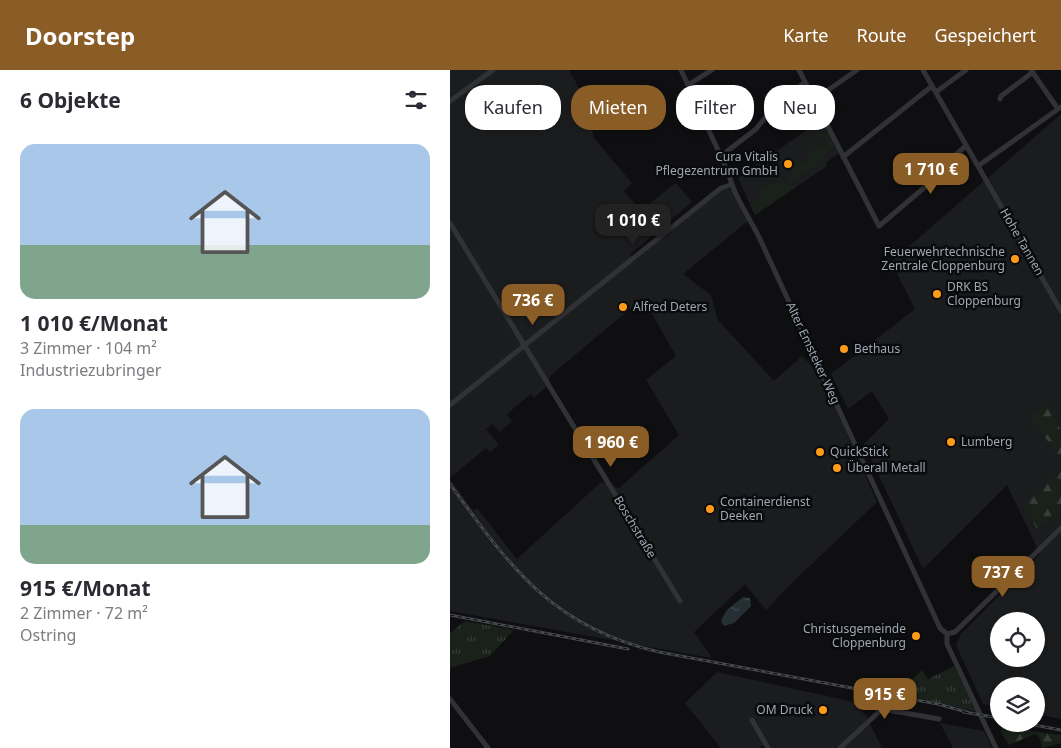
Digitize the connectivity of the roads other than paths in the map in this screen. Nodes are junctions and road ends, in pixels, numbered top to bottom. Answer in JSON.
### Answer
{"nodes":[{"id":1,"x":493,"y":70,"type":"edge"},
{"id":2,"x":681,"y":70,"type":"edge"},
{"id":3,"x":712,"y":70,"type":"edge"},
{"id":4,"x":799,"y":70,"type":"edge"},
{"id":5,"x":857,"y":70,"type":"edge"},
{"id":6,"x":922,"y":70,"type":"edge"},
{"id":7,"x":966,"y":70,"type":"edge"},
{"id":8,"x":1032,"y":71,"type":"edge"},
{"id":9,"x":805,"y":82,"type":"junction"},
{"id":10,"x":688,"y":85,"type":"joint"},
{"id":11,"x":806,"y":85,"type":"edge"},
{"id":12,"x":835,"y":85,"type":"edge"},
{"id":13,"x":932,"y":86,"type":"junction"},
{"id":14,"x":936,"y":92,"type":"junction"},
{"id":15,"x":1000,"y":99,"type":"dead end"},
{"id":16,"x":450,"y":101,"type":"edge"},
{"id":17,"x":1060,"y":108,"type":"edge"},
{"id":18,"x":709,"y":130,"type":"edge"},
{"id":19,"x":829,"y":130,"type":"edge"},
{"id":20,"x":966,"y":146,"type":"junction"},
{"id":21,"x":721,"y":156,"type":"junction"},
{"id":22,"x":843,"y":157,"type":"junction"},
{"id":23,"x":978,"y":166,"type":"junction"},
{"id":24,"x":730,"y":185,"type":"junction"},
{"id":25,"x":450,"y":223,"type":"edge"},
{"id":26,"x":1061,"y":311,"type":"edge"},
{"id":27,"x":525,"y":346,"type":"junction"},
{"id":28,"x":450,"y":405,"type":"edge"},
{"id":29,"x":1061,"y":528,"type":"edge"},
{"id":30,"x":680,"y":601,"type":"dead end"},
{"id":31,"x":947,"y":634,"type":"junction"},
{"id":32,"x":450,"y":699,"type":"edge"},
{"id":33,"x":939,"y":719,"type":"dead end"},
{"id":34,"x":752,"y":720,"type":"dead end"},
{"id":35,"x":488,"y":748,"type":"edge"},
{"id":36,"x":768,"y":748,"type":"edge"},
{"id":37,"x":840,"y":748,"type":"edge"},
{"id":38,"x":996,"y":748,"type":"edge"}],
"edges":[{"from":1,"to":16,"type":"street"},
{"from":2,"to":10,"type":"street","name":"Alter Emsteker Weg"},
{"from":3,"to":10,"type":"street"},
{"from":4,"to":9,"type":"street"},
{"from":5,"to":12,"type":"street"},
{"from":6,"to":13,"type":"street","name":"Hohe Tannen"},
{"from":7,"to":14,"type":"street"},
{"from":8,"to":15,"type":"street"},
{"from":8,"to":17,"type":"street"},
{"from":9,"to":11,"type":"street"},
{"from":9,"to":21,"type":"street"},
{"from":13,"to":14,"type":"street","name":"Hohe Tannen"},
{"from":13,"to":22,"type":"street"},
{"from":14,"to":20,"type":"street","name":"Hohe Tannen"},
{"from":17,"to":23,"type":"street"},
{"from":18,"to":21,"type":"street","name":"Alter Emsteker Weg"},
{"from":19,"to":22,"type":"street"},
{"from":20,"to":22,"type":"street"},
{"from":20,"to":23,"type":"street","name":"Hohe Tannen"},
{"from":21,"to":24,"type":"street","name":"Alter Emsteker Weg"},
{"from":23,"to":26,"type":"street","name":"Hohe Tannen"},
{"from":24,"to":27,"type":"street"},
{"from":24,"to":31,"type":"street","name":"Alter Emsteker Weg"},
{"from":25,"to":27,"type":"street","name":"Boschstraße"},
{"from":27,"to":28,"type":"street"},
{"from":27,"to":30,"type":"street","name":"Boschstraße"},
{"from":29,"to":31,"type":"street"},
{"from":31,"to":38,"type":"street","name":"Alter Emsteker Weg"},
{"from":32,"to":35,"type":"street"},
{"from":33,"to":37,"type":"street"},
{"from":34,"to":36,"type":"street"}]}
